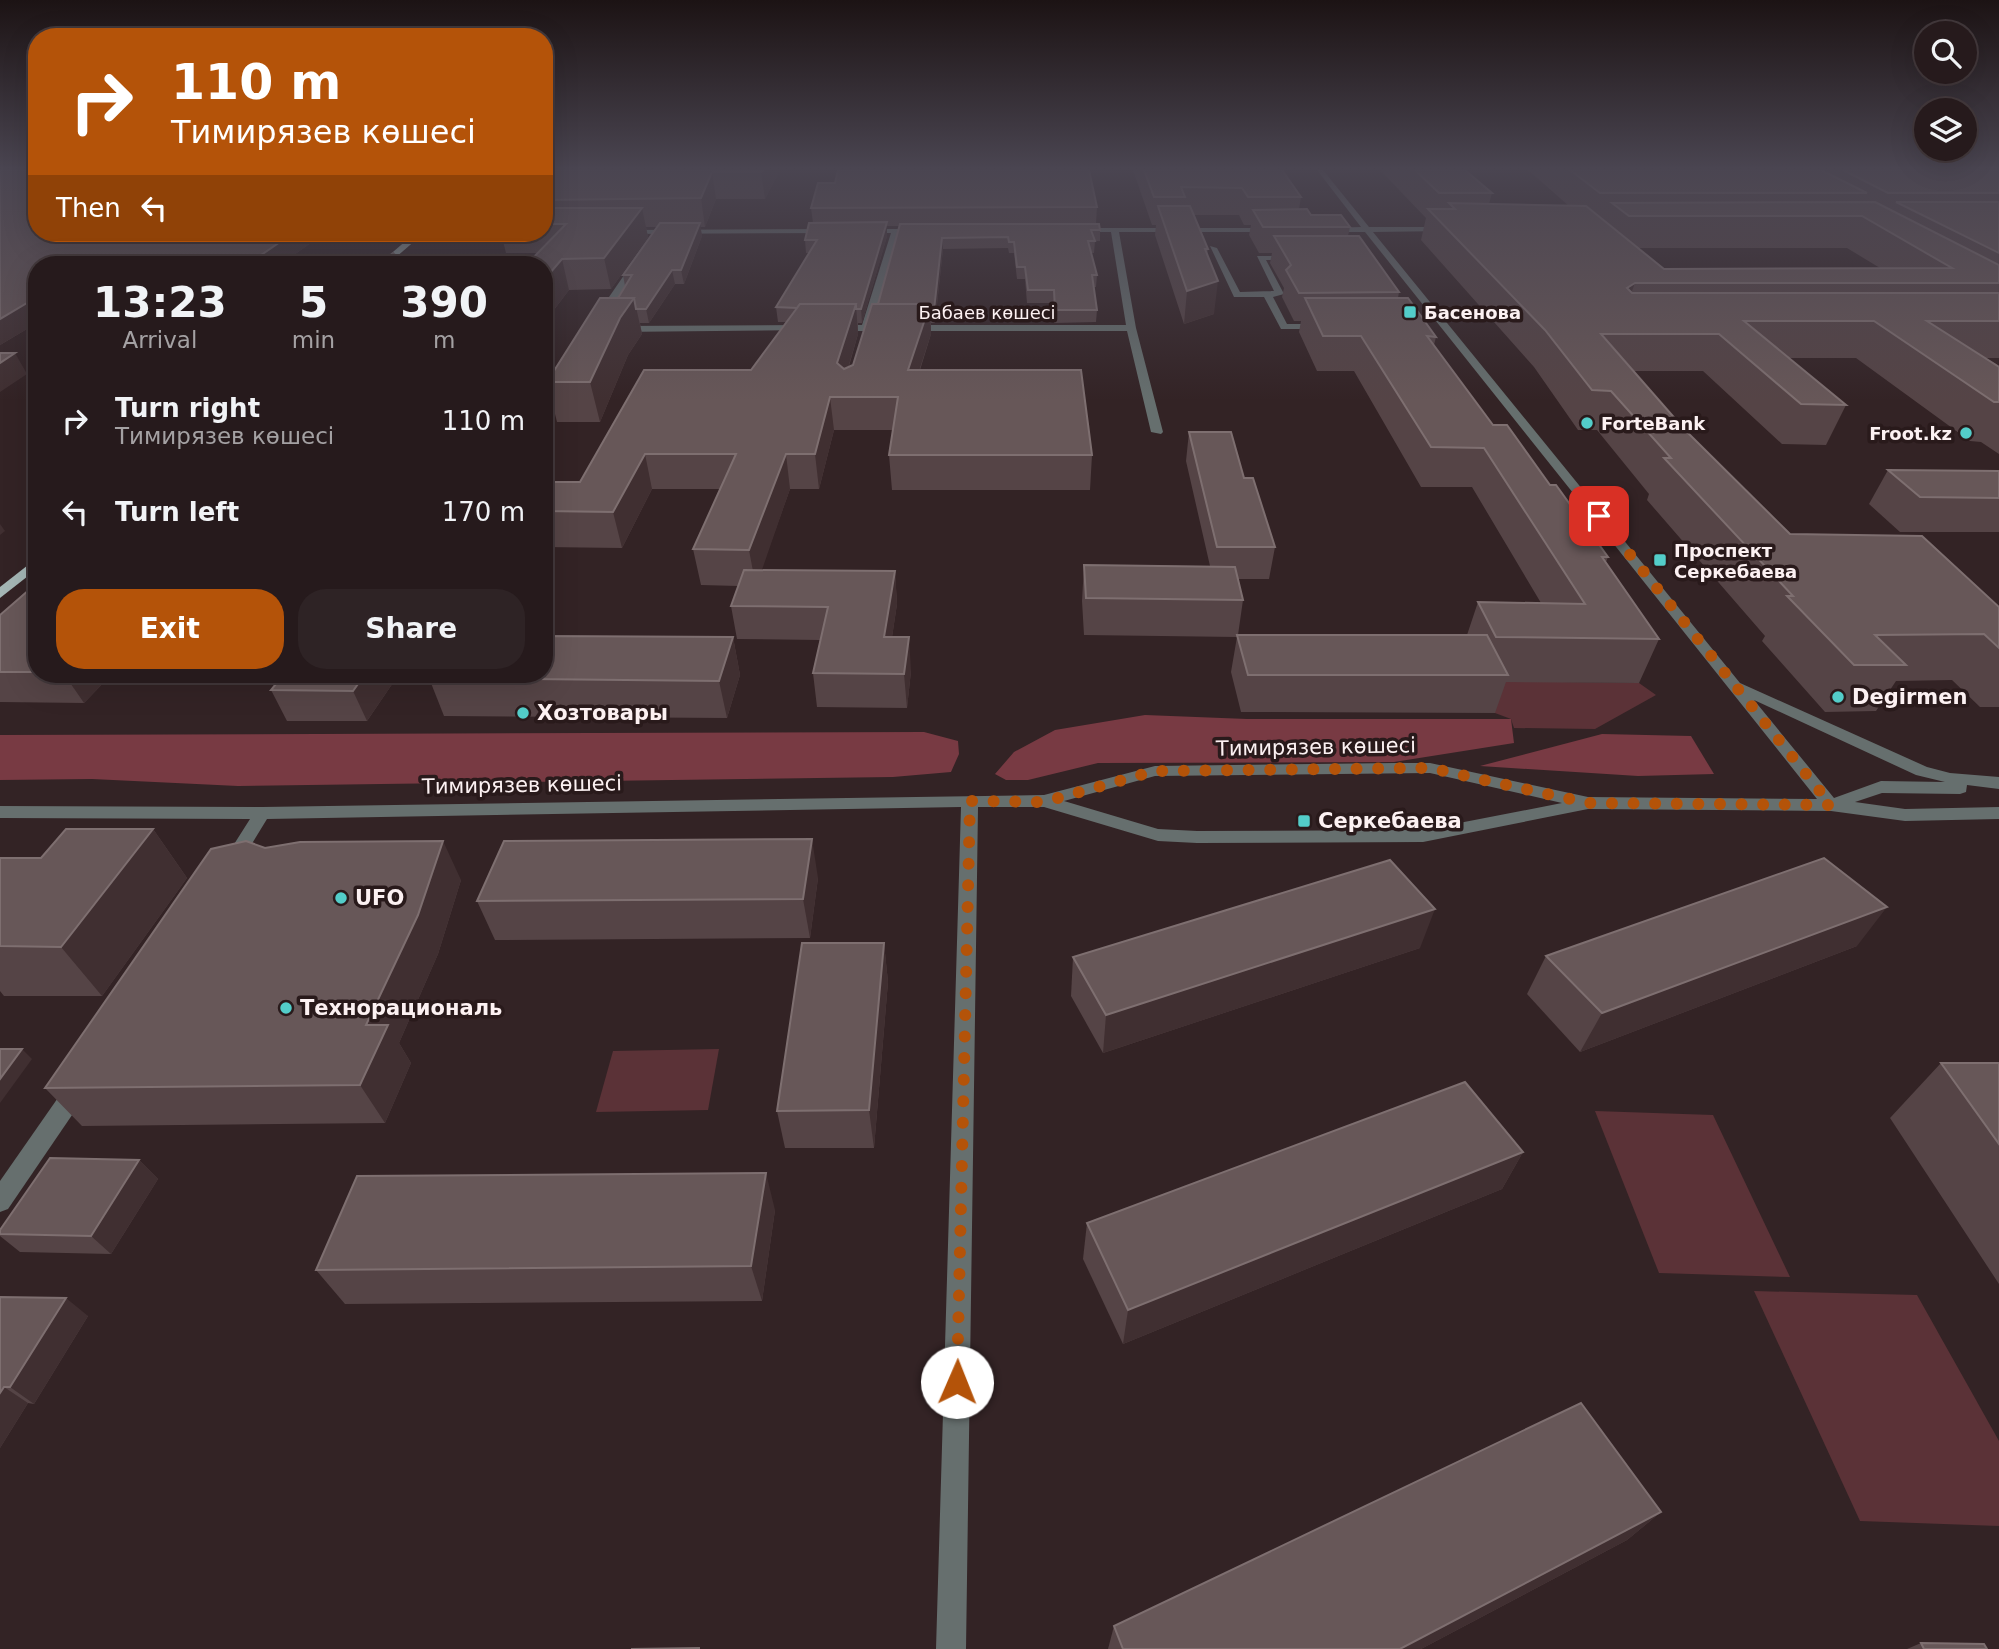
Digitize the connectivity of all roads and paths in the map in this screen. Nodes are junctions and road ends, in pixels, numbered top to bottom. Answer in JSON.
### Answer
{"nodes":[{"id":1,"x":891,"y":247,"type":"edge"},
{"id":2,"x":1118,"y":247,"type":"edge"},
{"id":3,"x":1213,"y":247,"type":"dead end"},
{"id":4,"x":1381,"y":247,"type":"edge"},
{"id":5,"x":1389,"y":257,"type":"junction"},
{"id":6,"x":1300,"y":258,"type":"edge"},
{"id":7,"x":1377,"y":258,"type":"edge"},
{"id":8,"x":638,"y":260,"type":"edge"},
{"id":9,"x":1267,"y":294,"type":"junction"},
{"id":10,"x":1431,"y":326,"type":"edge"},
{"id":11,"x":1443,"y":326,"type":"junction"},
{"id":12,"x":1338,"y":327,"type":"edge"},
{"id":13,"x":811,"y":328,"type":"edge"},
{"id":14,"x":825,"y":328,"type":"edge"},
{"id":15,"x":866,"y":328,"type":"junction"},
{"id":16,"x":1131,"y":328,"type":"junction"},
{"id":17,"x":592,"y":329,"type":"edge"},
{"id":18,"x":605,"y":329,"type":"edge"},
{"id":19,"x":863,"y":340,"type":"edge"},
{"id":20,"x":568,"y":362,"type":"edge"},
{"id":21,"x":553,"y":383,"type":"edge"},
{"id":22,"x":1157,"y":432,"type":"dead end"},
{"id":23,"x":28,"y":570,"type":"edge"},
{"id":24,"x":0,"y":594,"type":"edge"},
{"id":25,"x":1733,"y":684,"type":"junction"},
{"id":26,"x":1999,"y":785,"type":"edge"},
{"id":27,"x":970,"y":801,"type":"junction"},
{"id":28,"x":1044,"y":802,"type":"junction"},
{"id":29,"x":1588,"y":803,"type":"junction"},
{"id":30,"x":1831,"y":805,"type":"junction"},
{"id":31,"x":0,"y":811,"type":"edge"},
{"id":32,"x":262,"y":813,"type":"junction"},
{"id":33,"x":1999,"y":813,"type":"edge"},
{"id":34,"x":219,"y":881,"type":"edge"},
{"id":35,"x":86,"y":1076,"type":"edge"},
{"id":36,"x":0,"y":1201,"type":"edge"},
{"id":37,"x":951,"y":1649,"type":"edge"}],
"edges":[{"from":1,"to":15,"type":"street"},
{"from":2,"to":16,"type":"street"},
{"from":3,"to":9,"type":"street"},
{"from":4,"to":5,"type":"street"},
{"from":5,"to":7,"type":"street"},
{"from":5,"to":11,"type":"street"},
{"from":6,"to":9,"type":"street"},
{"from":8,"to":17,"type":"street"},
{"from":9,"to":12,"type":"street"},
{"from":10,"to":11,"type":"street"},
{"from":11,"to":25,"type":"street"},
{"from":13,"to":18,"type":"street"},
{"from":14,"to":15,"type":"street","name":"Бабаев көшесі"},
{"from":15,"to":16,"type":"street","name":"Бабаев көшесі"},
{"from":15,"to":19,"type":"street"},
{"from":16,"to":22,"type":"street"},
{"from":20,"to":21,"type":"street"},
{"from":23,"to":24,"type":"main road"},
{"from":25,"to":26,"type":"street"},
{"from":25,"to":30,"type":"street"},
{"from":26,"to":30,"type":"street","name":"Тимирязев көшесі"},
{"from":27,"to":28,"type":"street","name":"Тимирязев көшесі"},
{"from":27,"to":32,"type":"street","name":"Тимирязев көшесі"},
{"from":27,"to":37,"type":"street"},
{"from":28,"to":29,"type":"street","name":"Тимирязев көшесі"},
{"from":28,"to":29,"type":"street","name":"Тимирязев көшесі"},
{"from":29,"to":30,"type":"street","name":"Тимирязев көшесі"},
{"from":30,"to":33,"type":"street","name":"Тимирязев көшесі"},
{"from":31,"to":32,"type":"street","name":"Тимирязев көшесі"},
{"from":32,"to":34,"type":"street"},
{"from":35,"to":36,"type":"street"}]}
